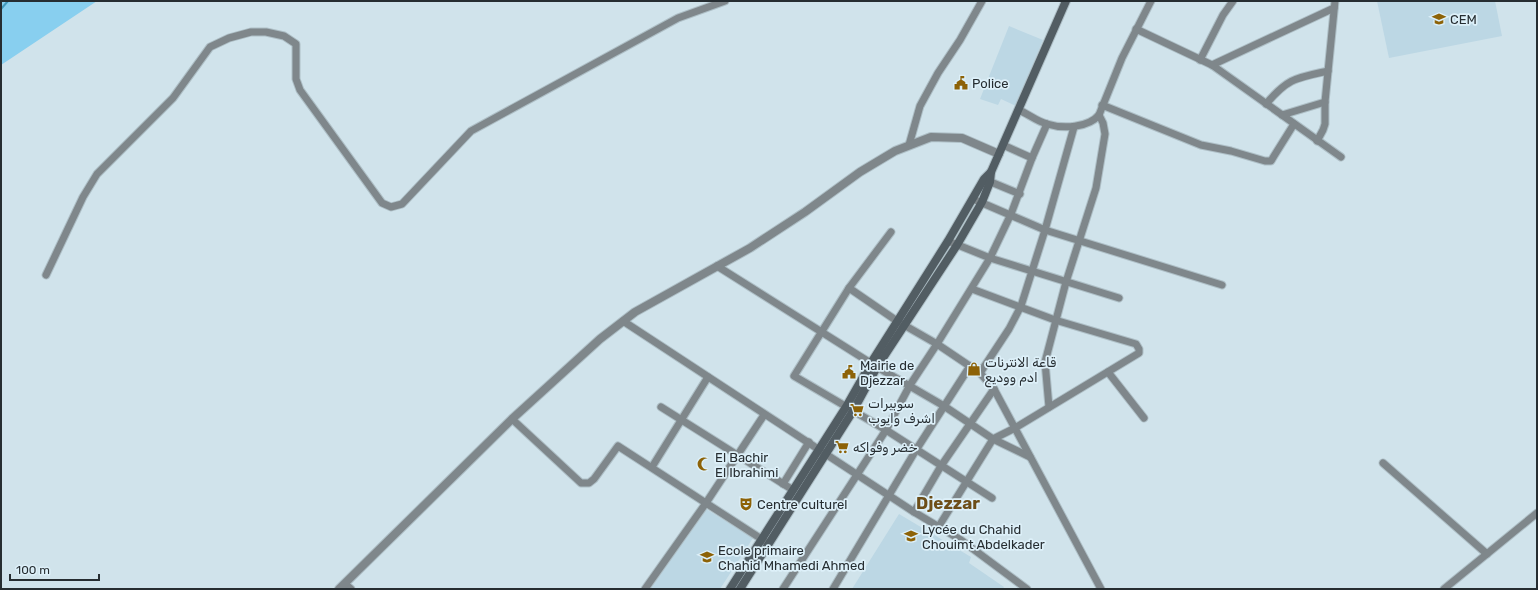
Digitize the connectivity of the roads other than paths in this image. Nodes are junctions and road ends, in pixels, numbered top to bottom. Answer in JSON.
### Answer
{"nodes":[{"id":1,"x":725,"y":1,"type":"edge"},
{"id":2,"x":982,"y":1,"type":"edge"},
{"id":3,"x":1066,"y":1,"type":"edge"},
{"id":4,"x":1151,"y":1,"type":"edge"},
{"id":5,"x":1233,"y":1,"type":"edge"},
{"id":6,"x":1334,"y":5,"type":"edge"},
{"id":7,"x":1136,"y":29,"type":"junction"},
{"id":8,"x":1200,"y":60,"type":"junction"},
{"id":9,"x":1212,"y":65,"type":"junction"},
{"id":10,"x":1328,"y":71,"type":"junction"},
{"id":11,"x":1325,"y":102,"type":"junction"},
{"id":12,"x":1266,"y":104,"type":"junction"},
{"id":13,"x":1102,"y":105,"type":"junction"},
{"id":14,"x":1019,"y":110,"type":"junction"},
{"id":15,"x":1099,"y":115,"type":"junction"},
{"id":16,"x":1282,"y":115,"type":"junction"},
{"id":17,"x":1047,"y":124,"type":"junction"},
{"id":18,"x":1294,"y":124,"type":"junction"},
{"id":19,"x":1074,"y":127,"type":"junction"},
{"id":20,"x":1317,"y":141,"type":"junction"},
{"id":21,"x":909,"y":145,"type":"junction"},
{"id":22,"x":1003,"y":145,"type":"junction"},
{"id":23,"x":999,"y":154,"type":"junction"},
{"id":24,"x":1341,"y":157,"type":"dead end"},
{"id":25,"x":1032,"y":158,"type":"junction"},
{"id":26,"x":987,"y":180,"type":"junction"},
{"id":27,"x":1020,"y":194,"type":"junction"},
{"id":28,"x":973,"y":199,"type":"junction"},
{"id":29,"x":982,"y":202,"type":"junction"},
{"id":30,"x":1011,"y":214,"type":"junction"},
{"id":31,"x":1045,"y":230,"type":"junction"},
{"id":32,"x":891,"y":232,"type":"dead end"},
{"id":33,"x":1080,"y":240,"type":"junction"},
{"id":34,"x":948,"y":241,"type":"junction"},
{"id":35,"x":957,"y":245,"type":"junction"},
{"id":36,"x":990,"y":258,"type":"junction"},
{"id":37,"x":717,"y":266,"type":"junction"},
{"id":38,"x":1031,"y":271,"type":"junction"},
{"id":39,"x":46,"y":275,"type":"dead end"},
{"id":40,"x":1066,"y":282,"type":"junction"},
{"id":41,"x":1222,"y":285,"type":"dead end"},
{"id":42,"x":849,"y":288,"type":"junction"},
{"id":43,"x":972,"y":289,"type":"junction"},
{"id":44,"x":1119,"y":298,"type":"dead end"},
{"id":45,"x":1021,"y":306,"type":"junction"},
{"id":46,"x":1055,"y":320,"type":"junction"},
{"id":47,"x":623,"y":321,"type":"junction"},
{"id":48,"x":901,"y":323,"type":"junction"},
{"id":49,"x":823,"y":332,"type":"junction"},
{"id":50,"x":937,"y":344,"type":"junction"},
{"id":51,"x":874,"y":365,"type":"junction"},
{"id":52,"x":970,"y":366,"type":"junction"},
{"id":53,"x":1108,"y":372,"type":"junction"},
{"id":54,"x":980,"y":373,"type":"junction"},
{"id":55,"x":708,"y":377,"type":"junction"},
{"id":56,"x":910,"y":385,"type":"junction"},
{"id":57,"x":994,"y":389,"type":"junction"},
{"id":58,"x":944,"y":406,"type":"junction"},
{"id":59,"x":661,"y":407,"type":"dead end"},
{"id":60,"x":1049,"y":407,"type":"junction"},
{"id":61,"x":850,"y":409,"type":"junction"},
{"id":62,"x":764,"y":415,"type":"junction"},
{"id":63,"x":1144,"y":418,"type":"dead end"},
{"id":64,"x":512,"y":419,"type":"junction"},
{"id":65,"x":681,"y":420,"type":"junction"},
{"id":66,"x":971,"y":424,"type":"junction"},
{"id":67,"x":1015,"y":428,"type":"junction"},
{"id":68,"x":886,"y":430,"type":"junction"},
{"id":69,"x":993,"y":439,"type":"junction"},
{"id":70,"x":809,"y":442,"type":"junction"},
{"id":71,"x":819,"y":449,"type":"junction"},
{"id":72,"x":916,"y":450,"type":"junction"},
{"id":73,"x":826,"y":454,"type":"junction"},
{"id":74,"x":738,"y":456,"type":"junction"},
{"id":75,"x":1030,"y":457,"type":"junction"},
{"id":76,"x":1383,"y":463,"type":"dead end"},
{"id":77,"x":941,"y":466,"type":"junction"},
{"id":78,"x":652,"y":467,"type":"junction"},
{"id":79,"x":858,"y":474,"type":"junction"},
{"id":80,"x":966,"y":482,"type":"junction"},
{"id":81,"x":783,"y":484,"type":"junction"},
{"id":82,"x":793,"y":490,"type":"junction"},
{"id":83,"x":889,"y":495,"type":"junction"},
{"id":84,"x":992,"y":498,"type":"dead end"},
{"id":85,"x":706,"y":503,"type":"junction"},
{"id":86,"x":914,"y":512,"type":"junction"},
{"id":87,"x":1537,"y":513,"type":"edge"},
{"id":88,"x":939,"y":526,"type":"junction"},
{"id":89,"x":762,"y":539,"type":"junction"},
{"id":90,"x":769,"y":544,"type":"junction"},
{"id":91,"x":1487,"y":554,"type":"junction"},
{"id":92,"x":345,"y":587,"type":"edge"},
{"id":93,"x":645,"y":589,"type":"edge"},
{"id":94,"x":730,"y":589,"type":"edge"},
{"id":95,"x":740,"y":589,"type":"edge"},
{"id":96,"x":783,"y":589,"type":"edge"},
{"id":97,"x":833,"y":589,"type":"edge"},
{"id":98,"x":1027,"y":589,"type":"edge"},
{"id":99,"x":1101,"y":589,"type":"edge"},
{"id":100,"x":1444,"y":589,"type":"edge"}],
"edges":[{"from":1,"to":39,"type":"street"},
{"from":2,"to":21,"type":"street"},
{"from":3,"to":14,"type":"main road"},
{"from":4,"to":7,"type":"street"},
{"from":5,"to":8,"type":"street"},
{"from":6,"to":9,"type":"street"},
{"from":6,"to":10,"type":"street"},
{"from":7,"to":8,"type":"street"},
{"from":7,"to":13,"type":"street"},
{"from":8,"to":9,"type":"street"},
{"from":9,"to":12,"type":"street"},
{"from":10,"to":11,"type":"street"},
{"from":10,"to":12,"type":"street"},
{"from":11,"to":16,"type":"street"},
{"from":11,"to":20,"type":"street"},
{"from":12,"to":16,"type":"street"},
{"from":13,"to":15,"type":"street"},
{"from":13,"to":18,"type":"street"},
{"from":14,"to":17,"type":"street"},
{"from":14,"to":22,"type":"main road"},
{"from":15,"to":19,"type":"street"},
{"from":15,"to":33,"type":"street"},
{"from":16,"to":18,"type":"street"},
{"from":17,"to":19,"type":"street"},
{"from":17,"to":25,"type":"street"},
{"from":18,"to":20,"type":"street"},
{"from":19,"to":31,"type":"street"},
{"from":20,"to":24,"type":"street"},
{"from":21,"to":23,"type":"street"},
{"from":21,"to":37,"type":"street"},
{"from":22,"to":23,"type":"main road"},
{"from":22,"to":25,"type":"street"},
{"from":23,"to":26,"type":"main road"},
{"from":25,"to":27,"type":"street"},
{"from":26,"to":27,"type":"street"},
{"from":26,"to":28,"type":"main road"},
{"from":26,"to":29,"type":"main road"},
{"from":27,"to":30,"type":"street"},
{"from":28,"to":29,"type":"street"},
{"from":28,"to":34,"type":"main road"},
{"from":29,"to":30,"type":"street"},
{"from":29,"to":35,"type":"main road"},
{"from":30,"to":31,"type":"street"},
{"from":30,"to":36,"type":"street"},
{"from":31,"to":33,"type":"street"},
{"from":31,"to":38,"type":"street"},
{"from":32,"to":42,"type":"street"},
{"from":33,"to":40,"type":"street"},
{"from":33,"to":41,"type":"street"},
{"from":34,"to":35,"type":"street"},
{"from":34,"to":48,"type":"main road"},
{"from":35,"to":36,"type":"street"},
{"from":35,"to":48,"type":"main road"},
{"from":36,"to":38,"type":"street"},
{"from":36,"to":43,"type":"street"},
{"from":37,"to":47,"type":"street"},
{"from":37,"to":49,"type":"street"},
{"from":38,"to":40,"type":"street"},
{"from":38,"to":45,"type":"street"},
{"from":40,"to":44,"type":"street"},
{"from":40,"to":46,"type":"street"},
{"from":42,"to":48,"type":"street"},
{"from":42,"to":49,"type":"street"},
{"from":43,"to":45,"type":"street"},
{"from":43,"to":50,"type":"street"},
{"from":45,"to":46,"type":"street"},
{"from":45,"to":54,"type":"street"},
{"from":46,"to":53,"type":"street"},
{"from":46,"to":60,"type":"street"},
{"from":47,"to":55,"type":"street"},
{"from":47,"to":64,"type":"street"},
{"from":48,"to":50,"type":"street"},
{"from":48,"to":51,"type":"main road"},
{"from":49,"to":51,"type":"street"},
{"from":49,"to":61,"type":"street"},
{"from":50,"to":52,"type":"street"},
{"from":50,"to":56,"type":"street"},
{"from":51,"to":56,"type":"street"},
{"from":51,"to":61,"type":"main road"},
{"from":52,"to":54,"type":"street"},
{"from":52,"to":58,"type":"street"},
{"from":53,"to":60,"type":"street"},
{"from":53,"to":63,"type":"street"},
{"from":54,"to":57,"type":"street"},
{"from":55,"to":62,"type":"street"},
{"from":55,"to":65,"type":"street"},
{"from":56,"to":58,"type":"street"},
{"from":56,"to":68,"type":"street"},
{"from":57,"to":66,"type":"street"},
{"from":57,"to":67,"type":"street"},
{"from":58,"to":66,"type":"street"},
{"from":58,"to":72,"type":"street"},
{"from":59,"to":65,"type":"street"},
{"from":60,"to":67,"type":"street"},
{"from":61,"to":68,"type":"street"},
{"from":61,"to":71,"type":"main road"},
{"from":61,"to":73,"type":"main road"},
{"from":62,"to":70,"type":"street"},
{"from":62,"to":74,"type":"street"},
{"from":64,"to":78,"type":"street"},
{"from":64,"to":92,"type":"street"},
{"from":65,"to":74,"type":"street"},
{"from":65,"to":78,"type":"street"},
{"from":66,"to":69,"type":"street"},
{"from":66,"to":77,"type":"street"},
{"from":67,"to":69,"type":"street"},
{"from":67,"to":75,"type":"street"},
{"from":68,"to":72,"type":"street"},
{"from":68,"to":79,"type":"street"},
{"from":69,"to":75,"type":"street"},
{"from":69,"to":80,"type":"street"},
{"from":70,"to":71,"type":"street"},
{"from":70,"to":81,"type":"street"},
{"from":71,"to":73,"type":"street"},
{"from":71,"to":82,"type":"main road"},
{"from":72,"to":77,"type":"street"},
{"from":72,"to":83,"type":"street"},
{"from":73,"to":79,"type":"street"},
{"from":73,"to":90,"type":"main road"},
{"from":74,"to":81,"type":"street"},
{"from":74,"to":85,"type":"street"},
{"from":75,"to":99,"type":"street"},
{"from":76,"to":91,"type":"street"},
{"from":77,"to":80,"type":"street"},
{"from":77,"to":86,"type":"street"},
{"from":78,"to":85,"type":"street"},
{"from":79,"to":83,"type":"street"},
{"from":79,"to":96,"type":"street"},
{"from":80,"to":84,"type":"street"},
{"from":80,"to":88,"type":"street"},
{"from":81,"to":82,"type":"street"},
{"from":82,"to":89,"type":"main road"},
{"from":83,"to":86,"type":"street"},
{"from":83,"to":97,"type":"street"},
{"from":85,"to":89,"type":"street"},
{"from":85,"to":93,"type":"street"},
{"from":86,"to":88,"type":"street"},
{"from":87,"to":91,"type":"street"},
{"from":88,"to":98,"type":"street"},
{"from":89,"to":90,"type":"street"},
{"from":89,"to":94,"type":"main road"},
{"from":90,"to":95,"type":"main road"},
{"from":91,"to":100,"type":"street"}]}
